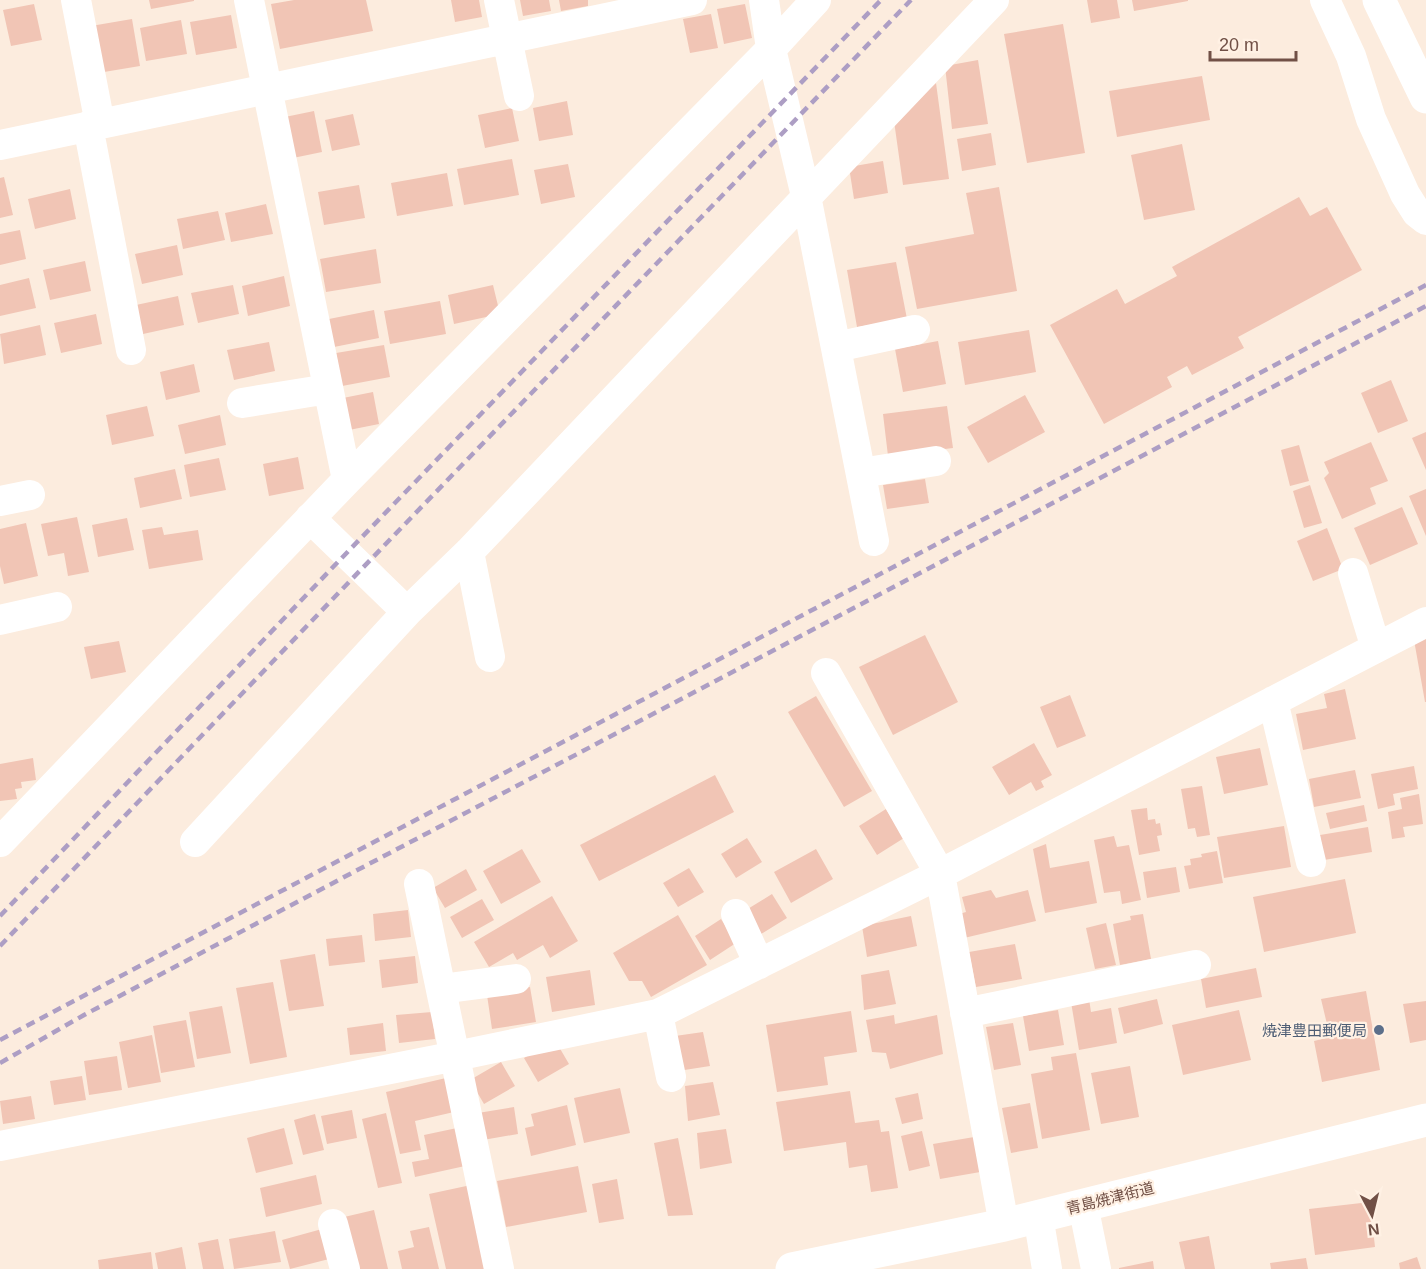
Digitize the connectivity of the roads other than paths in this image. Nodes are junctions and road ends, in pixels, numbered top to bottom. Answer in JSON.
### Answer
{"nodes":[{"id":1,"x":76,"y":0,"type":"edge"},
{"id":2,"x":249,"y":0,"type":"edge"},
{"id":3,"x":499,"y":0,"type":"edge"},
{"id":4,"x":692,"y":0,"type":"edge"},
{"id":5,"x":764,"y":0,"type":"edge"},
{"id":6,"x":816,"y":0,"type":"edge"},
{"id":7,"x":993,"y":0,"type":"edge"},
{"id":8,"x":1325,"y":0,"type":"edge"},
{"id":9,"x":1379,"y":0,"type":"edge"},
{"id":10,"x":507,"y":37,"type":"junction"},
{"id":11,"x":771,"y":49,"type":"junction"},
{"id":12,"x":268,"y":89,"type":"junction"},
{"id":13,"x":519,"y":96,"type":"dead end"},
{"id":14,"x":1426,"y":97,"type":"edge"},
{"id":15,"x":94,"y":125,"type":"junction"},
{"id":16,"x":0,"y":145,"type":"edge"},
{"id":17,"x":806,"y":196,"type":"junction"},
{"id":18,"x":1426,"y":220,"type":"edge"},
{"id":19,"x":915,"y":330,"type":"dead end"},
{"id":20,"x":836,"y":347,"type":"junction"},
{"id":21,"x":131,"y":350,"type":"dead end"},
{"id":22,"x":328,"y":389,"type":"junction"},
{"id":23,"x":242,"y":403,"type":"dead end"},
{"id":24,"x":936,"y":461,"type":"dead end"},
{"id":25,"x":861,"y":473,"type":"junction"},
{"id":26,"x":346,"y":480,"type":"junction"},
{"id":27,"x":30,"y":495,"type":"dead end"},
{"id":28,"x":0,"y":501,"type":"edge"},
{"id":29,"x":310,"y":518,"type":"junction"},
{"id":30,"x":874,"y":541,"type":"dead end"},
{"id":31,"x":469,"y":552,"type":"junction"},
{"id":32,"x":1353,"y":573,"type":"dead end"},
{"id":33,"x":57,"y":607,"type":"dead end"},
{"id":34,"x":407,"y":612,"type":"junction"},
{"id":35,"x":0,"y":620,"type":"edge"},
{"id":36,"x":1426,"y":622,"type":"edge"},
{"id":37,"x":1376,"y":648,"type":"junction"},
{"id":38,"x":490,"y":657,"type":"dead end"},
{"id":39,"x":825,"y":673,"type":"dead end"},
{"id":40,"x":1273,"y":701,"type":"junction"},
{"id":41,"x":0,"y":842,"type":"edge"},
{"id":42,"x":195,"y":842,"type":"dead end"},
{"id":43,"x":1311,"y":862,"type":"dead end"},
{"id":44,"x":939,"y":874,"type":"junction"},
{"id":45,"x":419,"y":884,"type":"dead end"},
{"id":46,"x":736,"y":914,"type":"dead end"},
{"id":47,"x":759,"y":964,"type":"junction"},
{"id":48,"x":1196,"y":965,"type":"dead end"},
{"id":49,"x":516,"y":979,"type":"dead end"},
{"id":50,"x":441,"y":989,"type":"junction"},
{"id":51,"x":965,"y":1013,"type":"junction"},
{"id":52,"x":658,"y":1014,"type":"junction"},
{"id":53,"x":456,"y":1056,"type":"junction"},
{"id":54,"x":671,"y":1077,"type":"dead end"},
{"id":55,"x":1426,"y":1120,"type":"edge"},
{"id":56,"x":0,"y":1146,"type":"edge"},
{"id":57,"x":1083,"y":1205,"type":"junction"},
{"id":58,"x":1038,"y":1216,"type":"junction"},
{"id":59,"x":333,"y":1224,"type":"dead end"},
{"id":60,"x":1004,"y":1225,"type":"junction"},
{"id":61,"x":345,"y":1269,"type":"edge"},
{"id":62,"x":499,"y":1269,"type":"edge"},
{"id":63,"x":792,"y":1269,"type":"edge"},
{"id":64,"x":1047,"y":1269,"type":"edge"},
{"id":65,"x":1096,"y":1269,"type":"edge"}],
"edges":[{"from":1,"to":15,"type":"street"},
{"from":2,"to":12,"type":"street"},
{"from":3,"to":10,"type":"street"},
{"from":4,"to":10,"type":"street"},
{"from":5,"to":11,"type":"street"},
{"from":6,"to":11,"type":"street"},
{"from":7,"to":17,"type":"street"},
{"from":8,"to":18,"type":"street"},
{"from":9,"to":14,"type":"main road"},
{"from":10,"to":12,"type":"street"},
{"from":10,"to":13,"type":"street"},
{"from":11,"to":17,"type":"street"},
{"from":11,"to":26,"type":"street"},
{"from":12,"to":15,"type":"street"},
{"from":12,"to":22,"type":"street"},
{"from":15,"to":16,"type":"street"},
{"from":15,"to":21,"type":"street"},
{"from":17,"to":20,"type":"street"},
{"from":17,"to":31,"type":"street"},
{"from":19,"to":20,"type":"street"},
{"from":20,"to":25,"type":"street"},
{"from":22,"to":23,"type":"street"},
{"from":22,"to":26,"type":"street"},
{"from":24,"to":25,"type":"street"},
{"from":25,"to":30,"type":"street"},
{"from":26,"to":29,"type":"street"},
{"from":27,"to":28,"type":"street"},
{"from":29,"to":34,"type":"street"},
{"from":29,"to":41,"type":"street"},
{"from":31,"to":34,"type":"street"},
{"from":31,"to":38,"type":"street"},
{"from":32,"to":37,"type":"street"},
{"from":33,"to":35,"type":"street"},
{"from":34,"to":42,"type":"street"},
{"from":36,"to":37,"type":"street"},
{"from":37,"to":40,"type":"street"},
{"from":39,"to":44,"type":"street"},
{"from":40,"to":43,"type":"street"},
{"from":40,"to":44,"type":"street"},
{"from":44,"to":47,"type":"street"},
{"from":44,"to":51,"type":"street"},
{"from":45,"to":50,"type":"street"},
{"from":46,"to":47,"type":"street"},
{"from":47,"to":52,"type":"street"},
{"from":48,"to":51,"type":"street"},
{"from":49,"to":50,"type":"street"},
{"from":50,"to":53,"type":"street"},
{"from":51,"to":60,"type":"street"},
{"from":52,"to":53,"type":"street"},
{"from":52,"to":54,"type":"street"},
{"from":53,"to":56,"type":"street"},
{"from":53,"to":62,"type":"street"},
{"from":55,"to":57,"type":"main road","name":"青島焼津街道"},
{"from":57,"to":58,"type":"main road","name":"青島焼津街道"},
{"from":57,"to":65,"type":"street"},
{"from":58,"to":60,"type":"main road","name":"青島焼津街道"},
{"from":58,"to":64,"type":"street"},
{"from":59,"to":61,"type":"street"},
{"from":60,"to":63,"type":"main road","name":"青島焼津街道"}]}
